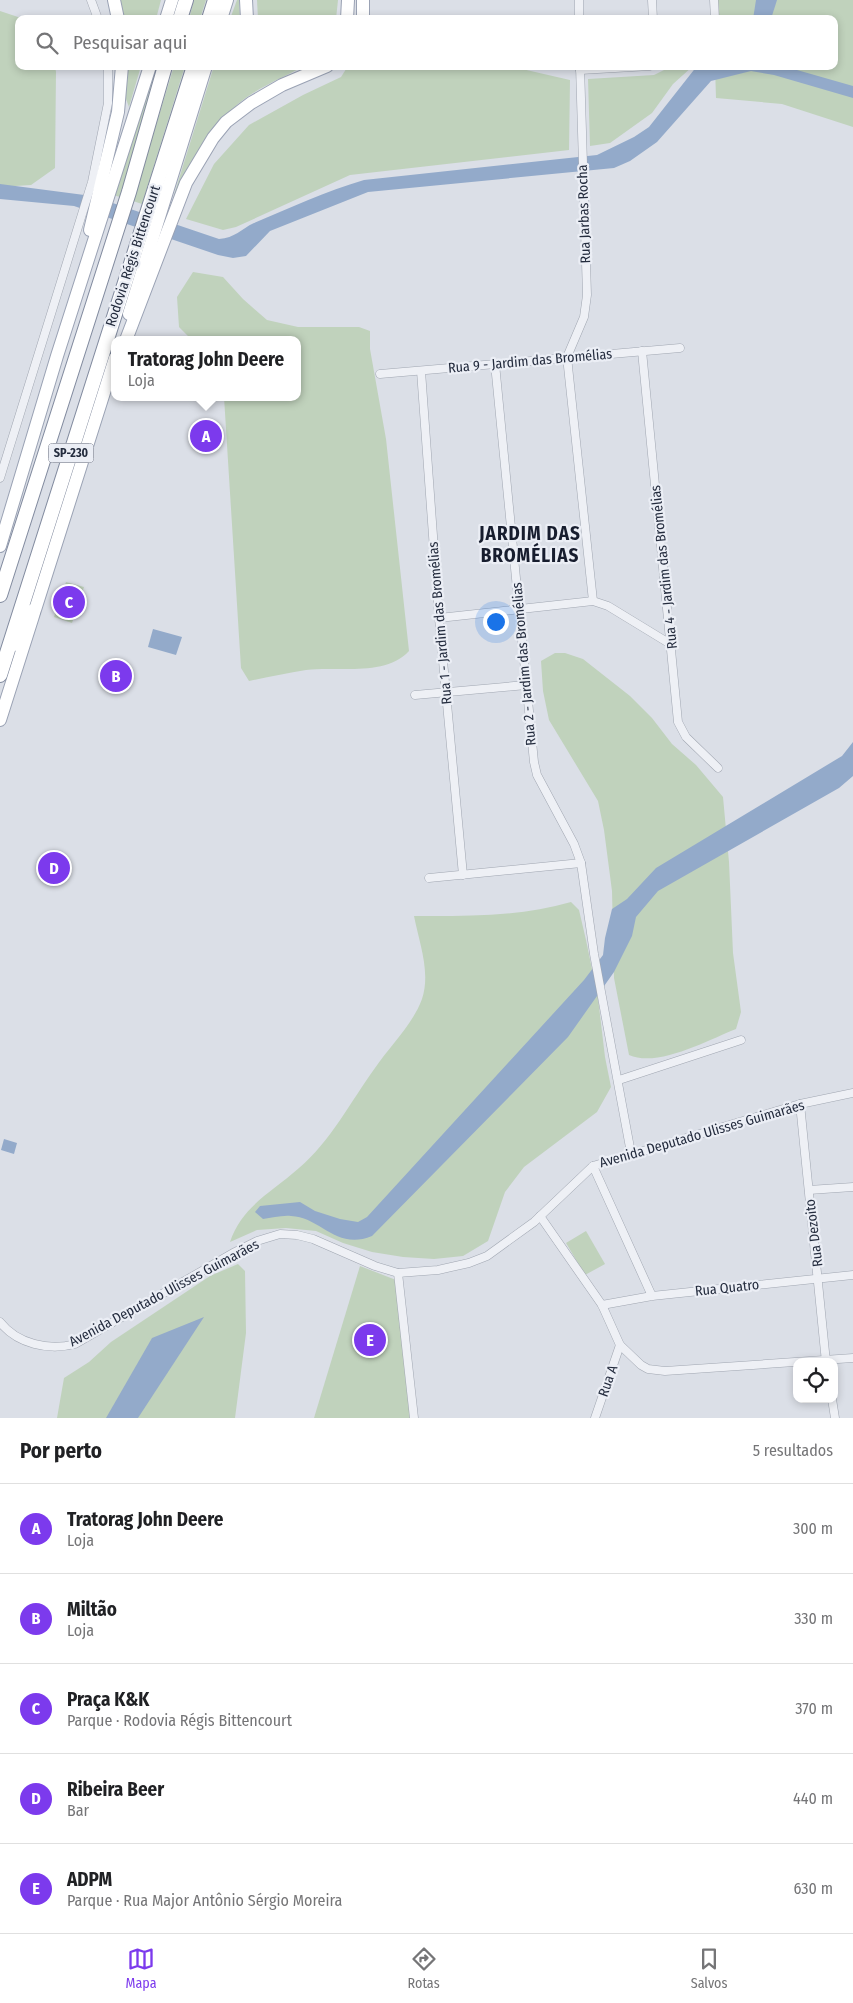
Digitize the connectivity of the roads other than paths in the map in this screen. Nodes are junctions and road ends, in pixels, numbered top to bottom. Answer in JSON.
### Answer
{"nodes":[{"id":1,"x":91,"y":0,"type":"edge"},
{"id":2,"x":114,"y":0,"type":"edge"},
{"id":3,"x":172,"y":0,"type":"edge"},
{"id":4,"x":186,"y":0,"type":"edge"},
{"id":5,"x":215,"y":0,"type":"edge"},
{"id":6,"x":227,"y":0,"type":"edge"},
{"id":7,"x":246,"y":0,"type":"edge"},
{"id":8,"x":348,"y":0,"type":"edge"},
{"id":9,"x":363,"y":0,"type":"edge"},
{"id":10,"x":578,"y":0,"type":"edge"},
{"id":11,"x":652,"y":0,"type":"edge"},
{"id":12,"x":714,"y":0,"type":"edge"},
{"id":13,"x":97,"y":15,"type":"edge"},
{"id":14,"x":117,"y":15,"type":"edge"},
{"id":15,"x":167,"y":15,"type":"edge"},
{"id":16,"x":181,"y":15,"type":"edge"},
{"id":17,"x":210,"y":15,"type":"edge"},
{"id":18,"x":222,"y":15,"type":"edge"},
{"id":19,"x":247,"y":15,"type":"edge"},
{"id":20,"x":347,"y":15,"type":"edge"},
{"id":21,"x":363,"y":15,"type":"edge"},
{"id":22,"x":579,"y":15,"type":"edge"},
{"id":23,"x":653,"y":15,"type":"edge"},
{"id":24,"x":715,"y":15,"type":"edge"},
{"id":25,"x":108,"y":70,"type":"edge"},
{"id":26,"x":122,"y":70,"type":"edge"},
{"id":27,"x":148,"y":70,"type":"edge"},
{"id":28,"x":164,"y":70,"type":"edge"},
{"id":29,"x":193,"y":70,"type":"edge"},
{"id":30,"x":205,"y":70,"type":"edge"},
{"id":31,"x":317,"y":70,"type":"edge"},
{"id":32,"x":580,"y":70,"type":"edge"},
{"id":33,"x":101,"y":184,"type":"junction"},
{"id":34,"x":158,"y":199,"type":"junction"},
{"id":35,"x":92,"y":216,"type":"junction"},
{"id":36,"x":153,"y":235,"type":"junction"},
{"id":37,"x":118,"y":336,"type":"edge"},
{"id":38,"x":122,"y":336,"type":"edge"},
{"id":39,"x":127,"y":336,"type":"edge"},
{"id":40,"x":680,"y":348,"type":"dead end"},
{"id":41,"x":642,"y":351,"type":"junction"},
{"id":42,"x":111,"y":356,"type":"edge"},
{"id":43,"x":567,"y":357,"type":"junction"},
{"id":44,"x":495,"y":364,"type":"junction"},
{"id":45,"x":111,"y":371,"type":"edge"},
{"id":46,"x":420,"y":371,"type":"junction"},
{"id":47,"x":380,"y":374,"type":"dead end"},
{"id":48,"x":111,"y":379,"type":"edge"},
{"id":49,"x":100,"y":406,"type":"junction"},
{"id":50,"x":0,"y":478,"type":"edge"},
{"id":51,"x":0,"y":546,"type":"edge"},
{"id":52,"x":0,"y":595,"type":"edge"},
{"id":53,"x":593,"y":601,"type":"junction"},
{"id":54,"x":519,"y":609,"type":"junction"},
{"id":55,"x":34,"y":610,"type":"junction"},
{"id":56,"x":439,"y":618,"type":"junction"},
{"id":57,"x":672,"y":645,"type":"junction"},
{"id":58,"x":0,"y":676,"type":"edge"},
{"id":59,"x":526,"y":685,"type":"junction"},
{"id":60,"x":446,"y":692,"type":"junction"},
{"id":61,"x":415,"y":695,"type":"dead end"},
{"id":62,"x":0,"y":720,"type":"edge"},
{"id":63,"x":718,"y":768,"type":"dead end"},
{"id":64,"x":581,"y":863,"type":"junction"},
{"id":65,"x":463,"y":875,"type":"junction"},
{"id":66,"x":429,"y":878,"type":"dead end"},
{"id":67,"x":741,"y":1040,"type":"dead end"},
{"id":68,"x":619,"y":1080,"type":"junction"},
{"id":69,"x":853,"y":1093,"type":"edge"},
{"id":70,"x":800,"y":1104,"type":"junction"},
{"id":71,"x":631,"y":1154,"type":"junction"},
{"id":72,"x":593,"y":1166,"type":"junction"},
{"id":73,"x":853,"y":1188,"type":"edge"},
{"id":74,"x":809,"y":1190,"type":"junction"},
{"id":75,"x":540,"y":1216,"type":"junction"},
{"id":76,"x":398,"y":1273,"type":"junction"},
{"id":77,"x":853,"y":1275,"type":"edge"},
{"id":78,"x":819,"y":1279,"type":"junction"},
{"id":79,"x":652,"y":1296,"type":"junction"},
{"id":80,"x":602,"y":1305,"type":"junction"},
{"id":81,"x":0,"y":1322,"type":"edge"},
{"id":82,"x":620,"y":1344,"type":"junction"},
{"id":83,"x":826,"y":1358,"type":"edge"},
{"id":84,"x":853,"y":1358,"type":"edge"},
{"id":85,"x":838,"y":1360,"type":"edge"},
{"id":86,"x":793,"y":1363,"type":"edge"},
{"id":87,"x":833,"y":1403,"type":"edge"},
{"id":88,"x":414,"y":1418,"type":"edge"},
{"id":89,"x":595,"y":1418,"type":"edge"},
{"id":90,"x":835,"y":1418,"type":"edge"}],
"edges":[{"from":1,"to":13,"type":"street"},
{"from":2,"to":14,"type":"main road"},
{"from":3,"to":15,"type":"main road"},
{"from":4,"to":16,"type":"highway"},
{"from":5,"to":17,"type":"highway"},
{"from":6,"to":18,"type":"main road"},
{"from":7,"to":19,"type":"main road"},
{"from":8,"to":20,"type":"main road"},
{"from":9,"to":21,"type":"main road"},
{"from":10,"to":22,"type":"street"},
{"from":11,"to":23,"type":"street"},
{"from":12,"to":24,"type":"street"},
{"from":25,"to":33,"type":"street"},
{"from":26,"to":33,"type":"main road"},
{"from":27,"to":33,"type":"main road"},
{"from":28,"to":52,"type":"highway","name":"Rodovia Régis Bittencourt","number":"SP-230"},
{"from":29,"to":34,"type":"highway","name":"Rodovia Régis Bittencourt","number":"SP-230"},
{"from":30,"to":34,"type":"main road"},
{"from":31,"to":36,"type":"main road"},
{"from":32,"to":43,"type":"street","name":"Rua Jarbas Rocha"},
{"from":33,"to":35,"type":"main road"},
{"from":34,"to":36,"type":"highway","name":"Rodovia Régis Bittencourt","number":"SP-230"},
{"from":35,"to":50,"type":"street"},
{"from":35,"to":51,"type":"main road"},
{"from":36,"to":37,"type":"highway","name":"Rodovia Régis Bittencourt","number":"SP-230"},
{"from":36,"to":38,"type":"main road"},
{"from":36,"to":39,"type":"main road"},
{"from":40,"to":41,"type":"street","name":"Rua 9 - Jardim das Bromélias"},
{"from":41,"to":43,"type":"street","name":"Rua 9 - Jardim das Bromélias"},
{"from":41,"to":57,"type":"street","name":"Rua 4 - Jardim das Bromélias"},
{"from":42,"to":58,"type":"highway","name":"Rodovia Régis Bittencourt","number":"SP-230"},
{"from":43,"to":44,"type":"street","name":"Rua 9 - Jardim das Bromélias"},
{"from":43,"to":53,"type":"street"},
{"from":44,"to":46,"type":"street","name":"Rua 9 - Jardim das Bromélias"},
{"from":44,"to":54,"type":"street","name":"Rua 2 - Jardim das Bromélias"},
{"from":45,"to":49,"type":"main road"},
{"from":46,"to":47,"type":"street","name":"Rua 9 - Jardim das Bromélias"},
{"from":46,"to":56,"type":"street","name":"Rua 1 - Jardim das Bromélias"},
{"from":48,"to":49,"type":"main road"},
{"from":49,"to":55,"type":"main road"},
{"from":53,"to":54,"type":"street"},
{"from":53,"to":57,"type":"street"},
{"from":54,"to":56,"type":"street"},
{"from":54,"to":59,"type":"street","name":"Rua 2 - Jardim das Bromélias"},
{"from":55,"to":58,"type":"highway"},
{"from":55,"to":62,"type":"main road"},
{"from":56,"to":60,"type":"street","name":"Rua 1 - Jardim das Bromélias"},
{"from":57,"to":63,"type":"street","name":"Rua 4 - Jardim das Bromélias"},
{"from":59,"to":60,"type":"street"},
{"from":59,"to":64,"type":"street","name":"Rua 2 - Jardim das Bromélias"},
{"from":60,"to":61,"type":"street"},
{"from":60,"to":65,"type":"street","name":"Rua 1 - Jardim das Bromélias"},
{"from":64,"to":65,"type":"street"},
{"from":64,"to":68,"type":"street","name":"Rua 2 - Jardim das Bromélias"},
{"from":65,"to":66,"type":"street"},
{"from":67,"to":68,"type":"street"},
{"from":68,"to":71,"type":"street","name":"Rua 2 - Jardim das Bromélias"},
{"from":69,"to":70,"type":"street","name":"Avenida Deputado Ulisses Guimarães"},
{"from":70,"to":71,"type":"street","name":"Avenida Deputado Ulisses Guimarães"},
{"from":70,"to":74,"type":"street","name":"Rua Dezoito"},
{"from":71,"to":72,"type":"street","name":"Avenida Deputado Ulisses Guimarães"},
{"from":72,"to":75,"type":"street","name":"Avenida Deputado Ulisses Guimarães"},
{"from":72,"to":79,"type":"street"},
{"from":73,"to":74,"type":"street"},
{"from":74,"to":78,"type":"street","name":"Rua Dezoito"},
{"from":75,"to":76,"type":"street","name":"Avenida Deputado Ulisses Guimarães"},
{"from":75,"to":80,"type":"street"},
{"from":76,"to":81,"type":"street","name":"Avenida Deputado Ulisses Guimarães"},
{"from":76,"to":88,"type":"street"},
{"from":77,"to":78,"type":"street","name":"Rua Quatro"},
{"from":78,"to":79,"type":"street","name":"Rua Quatro"},
{"from":78,"to":83,"type":"street","name":"Rua Dezoito"},
{"from":79,"to":80,"type":"street","name":"Rua Quatro"},
{"from":80,"to":82,"type":"street"},
{"from":82,"to":86,"type":"street"},
{"from":82,"to":89,"type":"street","name":"Rua A"},
{"from":84,"to":85,"type":"street"},
{"from":87,"to":90,"type":"street"}]}
